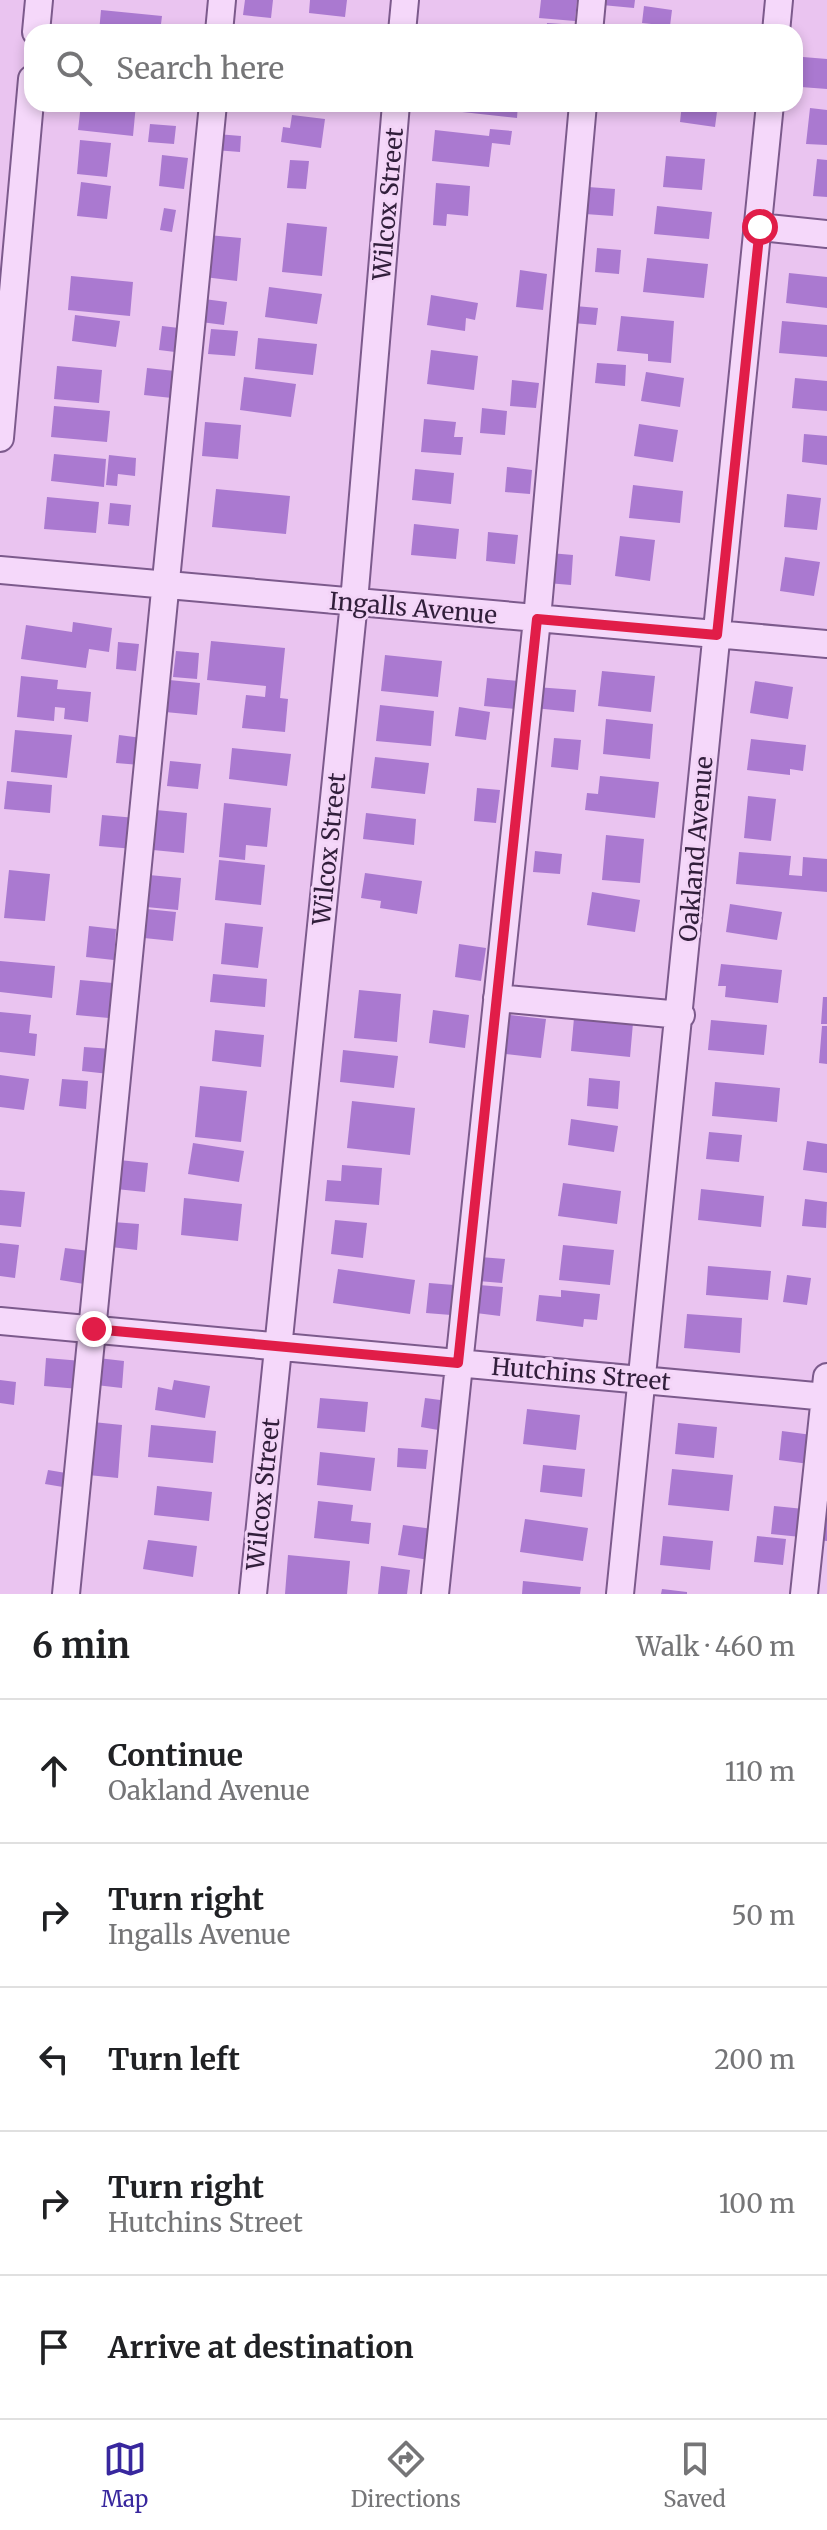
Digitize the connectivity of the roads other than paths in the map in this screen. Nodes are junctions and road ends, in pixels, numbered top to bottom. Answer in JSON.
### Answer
{"nodes":[{"id":1,"x":39,"y":0,"type":"edge"},
{"id":2,"x":222,"y":0,"type":"edge"},
{"id":3,"x":405,"y":0,"type":"edge"},
{"id":4,"x":592,"y":0,"type":"edge"},
{"id":5,"x":779,"y":0,"type":"edge"},
{"id":6,"x":37,"y":24,"type":"edge"},
{"id":7,"x":220,"y":24,"type":"edge"},
{"id":8,"x":403,"y":24,"type":"edge"},
{"id":9,"x":590,"y":24,"type":"edge"},
{"id":10,"x":777,"y":24,"type":"edge"},
{"id":11,"x":29,"y":112,"type":"edge"},
{"id":12,"x":212,"y":112,"type":"edge"},
{"id":13,"x":395,"y":112,"type":"edge"},
{"id":14,"x":582,"y":112,"type":"edge"},
{"id":15,"x":769,"y":112,"type":"edge"},
{"id":16,"x":760,"y":227,"type":"junction"},
{"id":17,"x":827,"y":234,"type":"edge"},
{"id":18,"x":0,"y":438,"type":"edge"},
{"id":19,"x":0,"y":570,"type":"edge"},
{"id":20,"x":168,"y":586,"type":"junction"},
{"id":21,"x":354,"y":602,"type":"junction"},
{"id":22,"x":537,"y":619,"type":"junction"},
{"id":23,"x":717,"y":635,"type":"junction"},
{"id":24,"x":827,"y":644,"type":"edge"},
{"id":25,"x":497,"y":998,"type":"junction"},
{"id":26,"x":681,"y":1015,"type":"junction"},
{"id":27,"x":0,"y":1321,"type":"edge"},
{"id":28,"x":94,"y":1329,"type":"junction"},
{"id":29,"x":278,"y":1346,"type":"junction"},
{"id":30,"x":458,"y":1363,"type":"junction"},
{"id":31,"x":641,"y":1380,"type":"junction"},
{"id":32,"x":826,"y":1390,"type":"edge"},
{"id":33,"x":66,"y":1594,"type":"edge"},
{"id":34,"x":253,"y":1594,"type":"edge"},
{"id":35,"x":435,"y":1594,"type":"edge"},
{"id":36,"x":620,"y":1594,"type":"edge"},
{"id":37,"x":804,"y":1594,"type":"edge"}],
"edges":[{"from":1,"to":6,"type":"street"},
{"from":2,"to":7,"type":"street"},
{"from":3,"to":8,"type":"street"},
{"from":4,"to":9,"type":"street"},
{"from":5,"to":10,"type":"street"},
{"from":11,"to":18,"type":"street"},
{"from":12,"to":20,"type":"street"},
{"from":13,"to":21,"type":"street","name":"Wilcox Street"},
{"from":14,"to":22,"type":"street"},
{"from":15,"to":16,"type":"street","name":"Oakland Avenue"},
{"from":16,"to":17,"type":"street"},
{"from":16,"to":23,"type":"street","name":"Oakland Avenue"},
{"from":19,"to":20,"type":"street","name":"Ingalls Avenue"},
{"from":20,"to":21,"type":"street","name":"Ingalls Avenue"},
{"from":20,"to":28,"type":"street"},
{"from":21,"to":22,"type":"street","name":"Ingalls Avenue"},
{"from":21,"to":29,"type":"street","name":"Wilcox Street"},
{"from":22,"to":23,"type":"street","name":"Ingalls Avenue"},
{"from":22,"to":25,"type":"street"},
{"from":23,"to":24,"type":"street","name":"Ingalls Avenue"},
{"from":23,"to":26,"type":"street","name":"Oakland Avenue"},
{"from":25,"to":26,"type":"street"},
{"from":25,"to":30,"type":"street"},
{"from":26,"to":31,"type":"street","name":"Oakland Avenue"},
{"from":27,"to":28,"type":"street","name":"Hutchins Street"},
{"from":28,"to":29,"type":"street","name":"Hutchins Street"},
{"from":28,"to":33,"type":"street"},
{"from":29,"to":30,"type":"street","name":"Hutchins Street"},
{"from":29,"to":34,"type":"street","name":"Wilcox Street"},
{"from":30,"to":31,"type":"street","name":"Hutchins Street"},
{"from":30,"to":35,"type":"street"},
{"from":31,"to":32,"type":"street","name":"Hutchins Street"},
{"from":31,"to":36,"type":"street","name":"Oakland Avenue"},
{"from":32,"to":37,"type":"street"}]}
